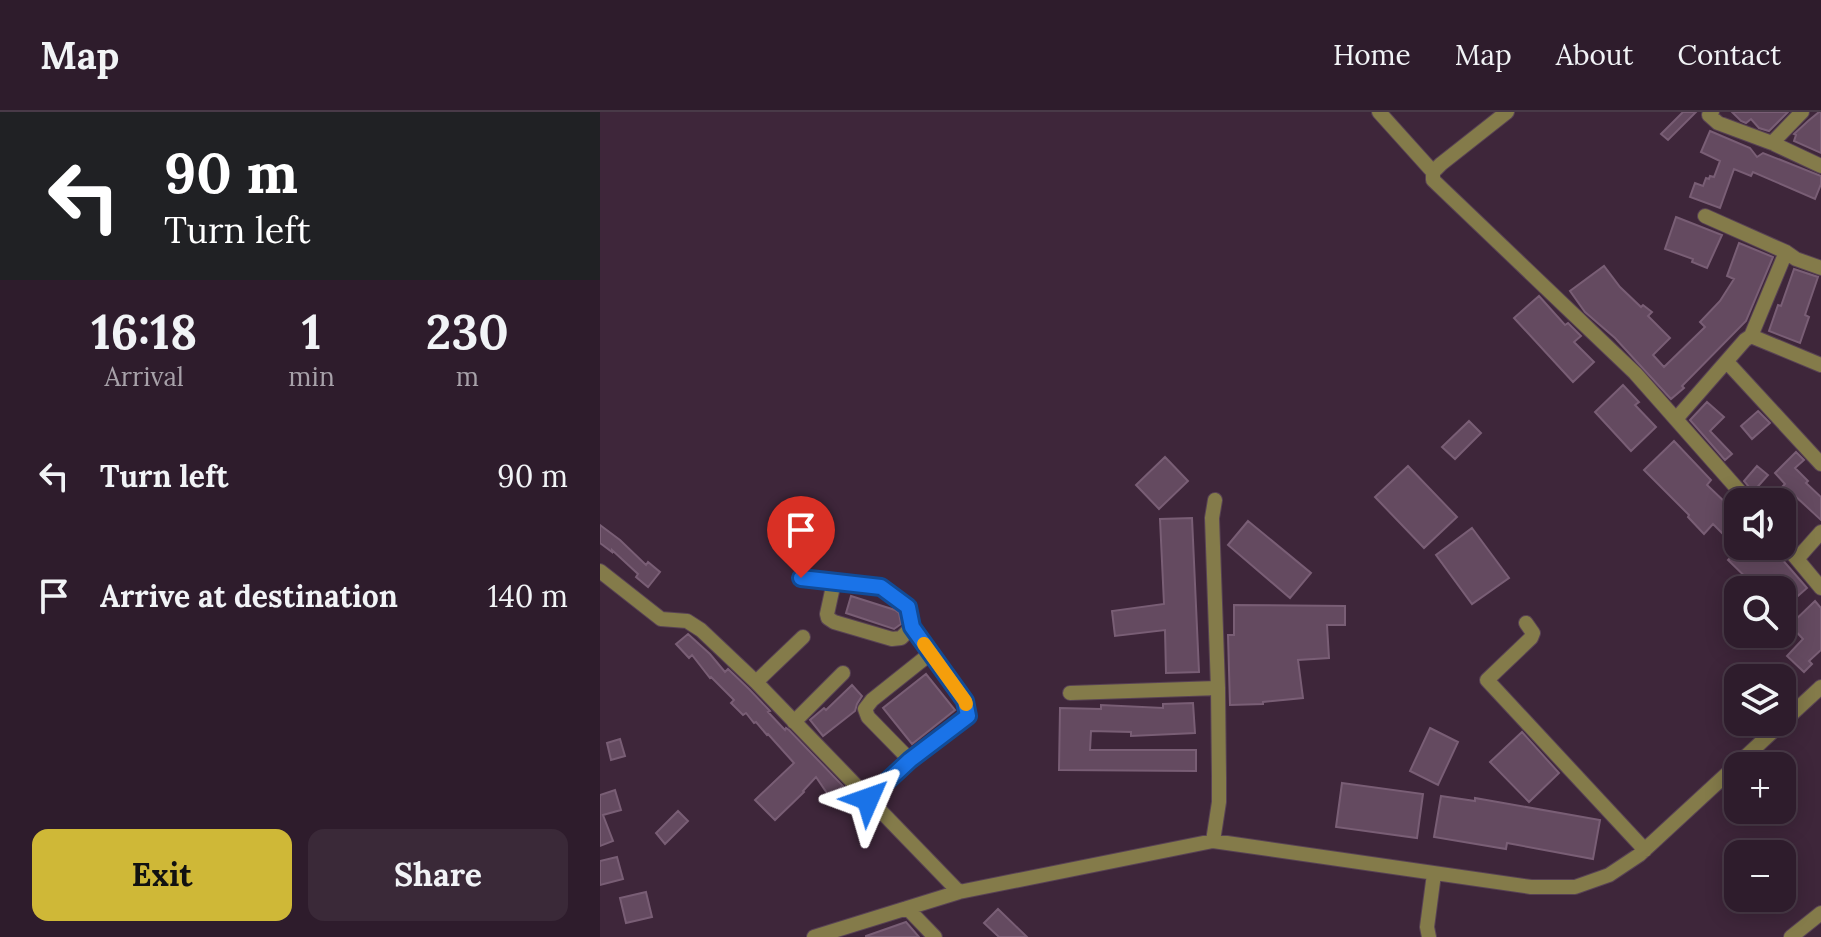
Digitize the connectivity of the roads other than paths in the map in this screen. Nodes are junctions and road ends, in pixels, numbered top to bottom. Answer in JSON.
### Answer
{"nodes":[{"id":1,"x":1379,"y":112,"type":"edge"},
{"id":2,"x":1507,"y":112,"type":"edge"},
{"id":3,"x":1712,"y":112,"type":"edge"},
{"id":4,"x":1802,"y":112,"type":"edge"},
{"id":5,"x":1772,"y":143,"type":"junction"},
{"id":6,"x":1821,"y":166,"type":"edge"},
{"id":7,"x":1433,"y":172,"type":"junction"},
{"id":8,"x":1705,"y":216,"type":"dead end"},
{"id":9,"x":1786,"y":252,"type":"junction"},
{"id":10,"x":1821,"y":268,"type":"edge"},
{"id":11,"x":1751,"y":336,"type":"junction"},
{"id":12,"x":1727,"y":362,"type":"junction"},
{"id":13,"x":1821,"y":365,"type":"edge"},
{"id":14,"x":1676,"y":419,"type":"junction"},
{"id":15,"x":1821,"y":464,"type":"edge"},
{"id":16,"x":1737,"y":488,"type":"edge"},
{"id":17,"x":1215,"y":500,"type":"dead end"},
{"id":18,"x":1821,"y":532,"type":"edge"},
{"id":19,"x":1797,"y":559,"type":"joint"},
{"id":20,"x":600,"y":571,"type":"edge"},
{"id":21,"x":801,"y":578,"type":"dead end"},
{"id":22,"x":834,"y":582,"type":"junction"},
{"id":23,"x":1821,"y":588,"type":"edge"},
{"id":24,"x":1526,"y":623,"type":"dead end"},
{"id":25,"x":912,"y":627,"type":"junction"},
{"id":26,"x":803,"y":637,"type":"dead end"},
{"id":27,"x":931,"y":653,"type":"junction"},
{"id":28,"x":843,"y":673,"type":"dead end"},
{"id":29,"x":756,"y":682,"type":"junction"},
{"id":30,"x":1821,"y":687,"type":"edge"},
{"id":31,"x":1218,"y":688,"type":"junction"},
{"id":32,"x":1070,"y":693,"type":"dead end"},
{"id":33,"x":794,"y":722,"type":"junction"},
{"id":34,"x":910,"y":760,"type":"junction"},
{"id":35,"x":868,"y":799,"type":"junction"},
{"id":36,"x":1213,"y":841,"type":"junction"},
{"id":37,"x":1645,"y":850,"type":"junction"},
{"id":38,"x":1434,"y":874,"type":"junction"},
{"id":39,"x":959,"y":892,"type":"junction"},
{"id":40,"x":907,"y":908,"type":"junction"},
{"id":41,"x":1821,"y":913,"type":"edge"},
{"id":42,"x":814,"y":937,"type":"edge"},
{"id":43,"x":935,"y":937,"type":"edge"},
{"id":44,"x":1429,"y":937,"type":"edge"},
{"id":45,"x":1791,"y":937,"type":"edge"}],
"edges":[{"from":1,"to":7,"type":"street"},
{"from":2,"to":7,"type":"street"},
{"from":3,"to":5,"type":"street"},
{"from":4,"to":5,"type":"street"},
{"from":5,"to":6,"type":"street"},
{"from":7,"to":14,"type":"street"},
{"from":8,"to":9,"type":"street"},
{"from":9,"to":10,"type":"street"},
{"from":9,"to":11,"type":"street"},
{"from":11,"to":12,"type":"street"},
{"from":11,"to":13,"type":"street"},
{"from":12,"to":14,"type":"street"},
{"from":12,"to":15,"type":"street"},
{"from":14,"to":16,"type":"street"},
{"from":17,"to":31,"type":"street"},
{"from":18,"to":19,"type":"street"},
{"from":19,"to":23,"type":"street"},
{"from":20,"to":29,"type":"street"},
{"from":21,"to":22,"type":"street"},
{"from":22,"to":25,"type":"street"},
{"from":22,"to":25,"type":"street"},
{"from":24,"to":37,"type":"street"},
{"from":25,"to":27,"type":"street"},
{"from":26,"to":29,"type":"street"},
{"from":27,"to":34,"type":"street"},
{"from":27,"to":34,"type":"street"},
{"from":28,"to":33,"type":"street"},
{"from":29,"to":33,"type":"street"},
{"from":30,"to":37,"type":"street"},
{"from":31,"to":32,"type":"street"},
{"from":31,"to":36,"type":"street"},
{"from":33,"to":35,"type":"street"},
{"from":34,"to":35,"type":"street"},
{"from":35,"to":39,"type":"street"},
{"from":36,"to":38,"type":"street"},
{"from":36,"to":39,"type":"street"},
{"from":37,"to":38,"type":"street"},
{"from":38,"to":44,"type":"street"},
{"from":39,"to":40,"type":"street"},
{"from":40,"to":42,"type":"street"},
{"from":40,"to":43,"type":"street"},
{"from":41,"to":45,"type":"street"}]}
